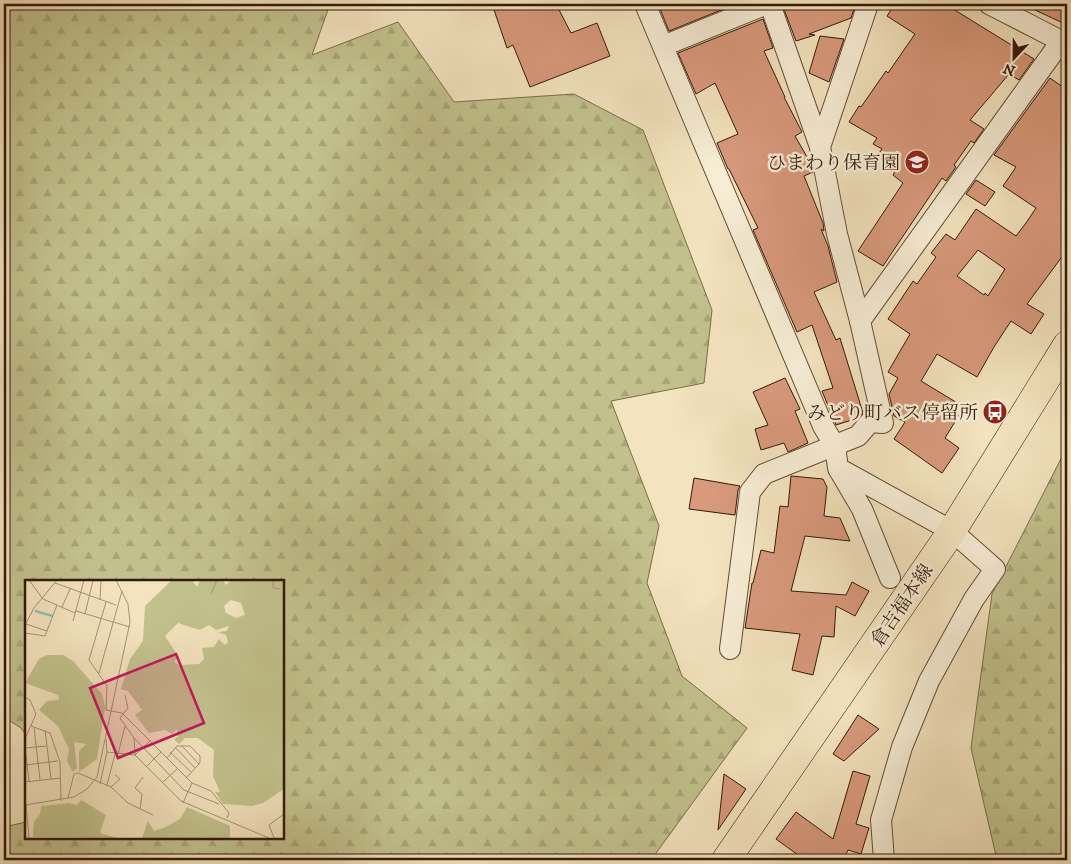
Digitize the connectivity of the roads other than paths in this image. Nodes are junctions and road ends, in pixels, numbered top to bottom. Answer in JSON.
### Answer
{"nodes":[{"id":1,"x":645,"y":4,"type":"edge"},
{"id":2,"x":768,"y":4,"type":"edge"},
{"id":3,"x":868,"y":4,"type":"edge"},
{"id":4,"x":989,"y":4,"type":"edge"},
{"id":5,"x":1064,"y":42,"type":"edge"},
{"id":6,"x":663,"y":46,"type":"junction"},
{"id":7,"x":820,"y":147,"type":"junction"},
{"id":8,"x":860,"y":321,"type":"junction"},
{"id":9,"x":1067,"y":345,"type":"edge"},
{"id":10,"x":835,"y":446,"type":"junction"},
{"id":11,"x":838,"y":468,"type":"junction"},
{"id":12,"x":952,"y":532,"type":"junction"},
{"id":13,"x":890,"y":578,"type":"dead end"},
{"id":14,"x":730,"y":649,"type":"dead end"},
{"id":15,"x":726,"y":860,"type":"edge"},
{"id":16,"x":884,"y":860,"type":"edge"}],
"edges":[{"from":1,"to":6,"type":"street"},
{"from":2,"to":6,"type":"street"},
{"from":2,"to":7,"type":"street"},
{"from":3,"to":7,"type":"street"},
{"from":4,"to":5,"type":"street"},
{"from":5,"to":8,"type":"street"},
{"from":6,"to":10,"type":"street"},
{"from":7,"to":8,"type":"street"},
{"from":8,"to":10,"type":"street"},
{"from":9,"to":12,"type":"main road","name":"倉吉福本線"},
{"from":10,"to":11,"type":"street"},
{"from":10,"to":14,"type":"street"},
{"from":11,"to":12,"type":"street"},
{"from":11,"to":13,"type":"street"},
{"from":12,"to":15,"type":"main road","name":"倉吉福本線"},
{"from":12,"to":16,"type":"street"}]}
